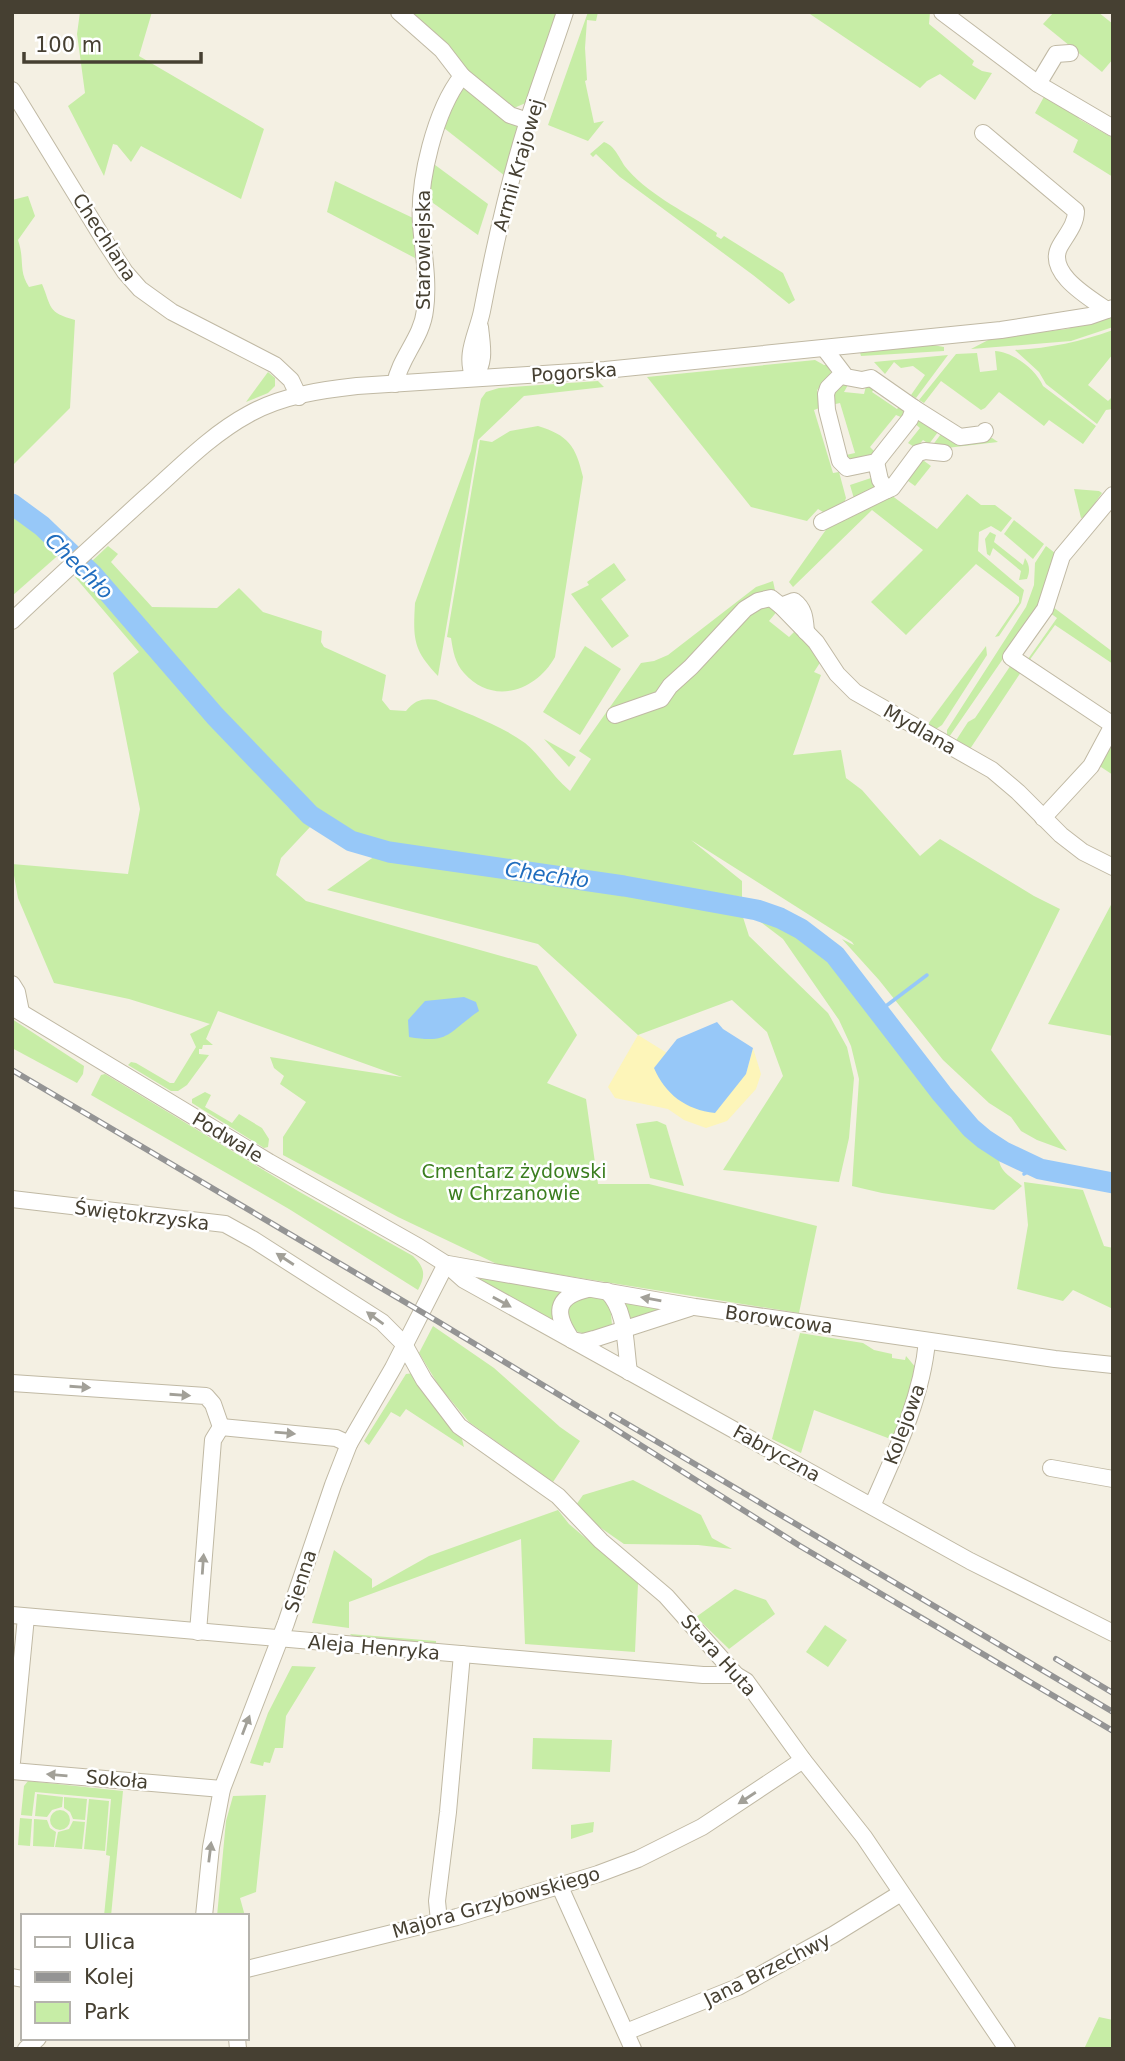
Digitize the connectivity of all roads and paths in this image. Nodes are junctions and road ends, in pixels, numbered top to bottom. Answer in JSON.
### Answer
{"nodes":[{"id":1,"x":399,"y":12,"type":"edge"},
{"id":2,"x":565,"y":12,"type":"edge"},
{"id":3,"x":942,"y":12,"type":"edge"},
{"id":4,"x":1070,"y":53,"type":"dead end"},
{"id":5,"x":462,"y":76,"type":"junction"},
{"id":6,"x":1038,"y":84,"type":"junction"},
{"id":7,"x":12,"y":90,"type":"edge"},
{"id":8,"x":528,"y":121,"type":"junction"},
{"id":9,"x":1113,"y":128,"type":"edge"},
{"id":10,"x":983,"y":133,"type":"dead end"},
{"id":11,"x":1110,"y":309,"type":"edge"},
{"id":12,"x":824,"y":348,"type":"junction"},
{"id":13,"x":842,"y":374,"type":"junction"},
{"id":14,"x":474,"y":378,"type":"junction"},
{"id":15,"x":395,"y":384,"type":"junction"},
{"id":16,"x":299,"y":397,"type":"junction"},
{"id":17,"x":914,"y":408,"type":"junction"},
{"id":18,"x":985,"y":431,"type":"dead end"},
{"id":19,"x":944,"y":453,"type":"dead end"},
{"id":20,"x":876,"y":462,"type":"junction"},
{"id":21,"x":887,"y":490,"type":"junction"},
{"id":22,"x":1109,"y":507,"type":"edge"},
{"id":23,"x":822,"y":522,"type":"dead end"},
{"id":24,"x":12,"y":621,"type":"edge"},
{"id":25,"x":615,"y":715,"type":"dead end"},
{"id":26,"x":1043,"y":818,"type":"junction"},
{"id":27,"x":1113,"y":867,"type":"edge"},
{"id":28,"x":12,"y":984,"type":"edge"},
{"id":29,"x":17,"y":1010,"type":"edge"},
{"id":30,"x":12,"y":1199,"type":"edge"},
{"id":31,"x":446,"y":1264,"type":"junction"},
{"id":32,"x":590,"y":1289,"type":"junction"},
{"id":33,"x":607,"y":1291,"type":"junction"},
{"id":34,"x":695,"y":1307,"type":"junction"},
{"id":35,"x":623,"y":1329,"type":"junction"},
{"id":36,"x":572,"y":1340,"type":"junction"},
{"id":37,"x":927,"y":1341,"type":"junction"},
{"id":38,"x":404,"y":1344,"type":"junction"},
{"id":39,"x":1113,"y":1365,"type":"edge"},
{"id":40,"x":629,"y":1373,"type":"junction"},
{"id":41,"x":12,"y":1383,"type":"edge"},
{"id":42,"x":220,"y":1427,"type":"junction"},
{"id":43,"x":349,"y":1444,"type":"junction"},
{"id":44,"x":1051,"y":1468,"type":"dead end"},
{"id":45,"x":1113,"y":1479,"type":"edge"},
{"id":46,"x":872,"y":1506,"type":"junction"},
{"id":47,"x":19,"y":1616,"type":"edge"},
{"id":48,"x":198,"y":1632,"type":"junction"},
{"id":49,"x":1113,"y":1633,"type":"edge"},
{"id":50,"x":279,"y":1639,"type":"junction"},
{"id":51,"x":461,"y":1654,"type":"junction"},
{"id":52,"x":736,"y":1675,"type":"junction"},
{"id":53,"x":803,"y":1760,"type":"junction"},
{"id":54,"x":12,"y":1762,"type":"edge"},
{"id":55,"x":12,"y":1772,"type":"edge"},
{"id":56,"x":222,"y":1789,"type":"junction"},
{"id":57,"x":559,"y":1887,"type":"junction"},
{"id":58,"x":901,"y":1893,"type":"junction"},
{"id":59,"x":204,"y":1914,"type":"edge"},
{"id":60,"x":439,"y":1921,"type":"junction"},
{"id":61,"x":248,"y":1969,"type":"edge"},
{"id":62,"x":626,"y":2032,"type":"junction"},
{"id":63,"x":634,"y":2049,"type":"edge"},
{"id":64,"x":1007,"y":2049,"type":"edge"}],
"edges":[{"from":1,"to":5,"type":"street"},
{"from":2,"to":8,"type":"street","name":"Armii Krajowej"},
{"from":3,"to":6,"type":"street"},
{"from":4,"to":6,"type":"street"},
{"from":5,"to":8,"type":"street"},
{"from":5,"to":15,"type":"street","name":"Starowiejska"},
{"from":6,"to":9,"type":"street"},
{"from":7,"to":16,"type":"street","name":"Chechlana"},
{"from":8,"to":14,"type":"street","name":"Armii Krajowej"},
{"from":10,"to":11,"type":"street"},
{"from":11,"to":12,"type":"street","name":"Pogorska"},
{"from":12,"to":13,"type":"street"},
{"from":12,"to":14,"type":"street","name":"Pogorska"},
{"from":13,"to":17,"type":"street"},
{"from":13,"to":20,"type":"street"},
{"from":14,"to":15,"type":"street","name":"Pogorska"},
{"from":15,"to":16,"type":"street","name":"Pogorska"},
{"from":16,"to":24,"type":"street","name":"Pogorska"},
{"from":17,"to":18,"type":"street"},
{"from":17,"to":20,"type":"street"},
{"from":19,"to":21,"type":"street"},
{"from":20,"to":21,"type":"street"},
{"from":21,"to":23,"type":"street"},
{"from":22,"to":26,"type":"street"},
{"from":25,"to":26,"type":"street","name":"Mydlana"},
{"from":26,"to":27,"type":"street","name":"Mydlana"},
{"from":28,"to":29,"type":"street"},
{"from":29,"to":31,"type":"street","name":"Podwale"},
{"from":38,"to":30,"type":"street","name":"Świętokrzyska","one_way":true},
{"from":31,"to":32,"type":"street","name":"Borowcowa"},
{"from":31,"to":36,"type":"street","name":"Fabryczna","one_way":true},
{"from":31,"to":38,"type":"street","name":"Sienna"},
{"from":32,"to":33,"type":"street","name":"Borowcowa"},
{"from":32,"to":36,"type":"street"},
{"from":34,"to":33,"type":"street","name":"Borowcowa","one_way":true},
{"from":33,"to":35,"type":"street"},
{"from":34,"to":35,"type":"street"},
{"from":34,"to":37,"type":"street","name":"Borowcowa"},
{"from":35,"to":36,"type":"street"},
{"from":35,"to":40,"type":"street"},
{"from":36,"to":40,"type":"street","name":"Fabryczna"},
{"from":37,"to":39,"type":"street","name":"Borowcowa"},
{"from":37,"to":46,"type":"street","name":"Kolejowa"},
{"from":38,"to":43,"type":"street","name":"Sienna"},
{"from":38,"to":52,"type":"street","name":"Stara Huta"},
{"from":40,"to":46,"type":"street","name":"Fabryczna"},
{"from":41,"to":42,"type":"street","one_way":true},
{"from":42,"to":43,"type":"street","one_way":true},
{"from":48,"to":42,"type":"street","one_way":true},
{"from":43,"to":50,"type":"street","name":"Sienna"},
{"from":44,"to":45,"type":"street"},
{"from":46,"to":49,"type":"street","name":"Fabryczna"},
{"from":47,"to":48,"type":"street","name":"Aleja Henryka"},
{"from":47,"to":54,"type":"street"},
{"from":48,"to":50,"type":"street","name":"Aleja Henryka"},
{"from":50,"to":51,"type":"street","name":"Aleja Henryka"},
{"from":56,"to":50,"type":"street","name":"Sienna","one_way":true},
{"from":51,"to":52,"type":"street","name":"Aleja Henryka"},
{"from":51,"to":60,"type":"street"},
{"from":52,"to":53,"type":"street","name":"Stara Huta"},
{"from":53,"to":57,"type":"street","name":"Majora Grzybowskiego","one_way":true},
{"from":53,"to":58,"type":"street","name":"Stara Huta"},
{"from":56,"to":55,"type":"street","name":"Sokoła","one_way":true},
{"from":59,"to":56,"type":"street","name":"Sienna","one_way":true},
{"from":57,"to":60,"type":"street","name":"Majora Grzybowskiego"},
{"from":57,"to":62,"type":"street"},
{"from":58,"to":62,"type":"street","name":"Jana Brzechwy"},
{"from":58,"to":64,"type":"street","name":"Stara Huta"},
{"from":60,"to":61,"type":"street","name":"Majora Grzybowskiego"},
{"from":62,"to":63,"type":"street"}]}
